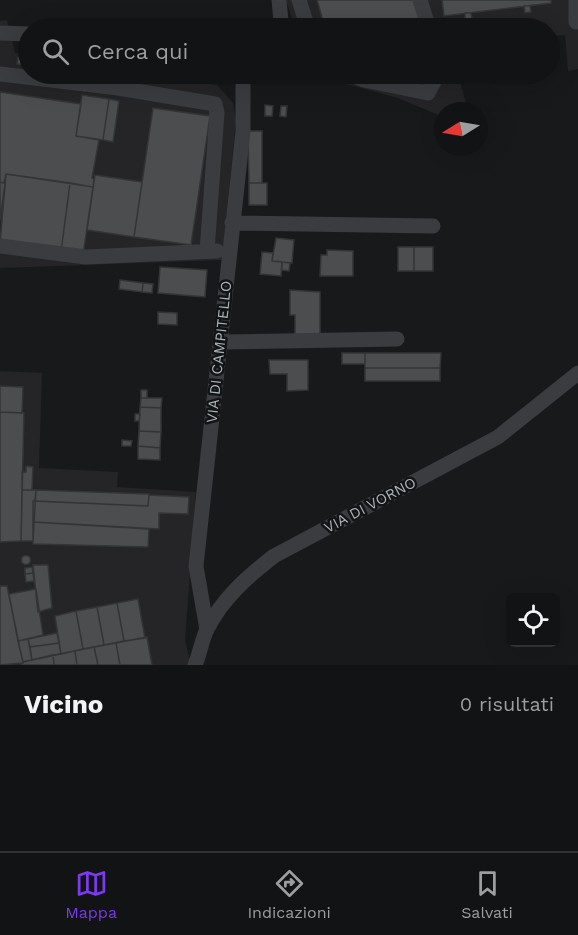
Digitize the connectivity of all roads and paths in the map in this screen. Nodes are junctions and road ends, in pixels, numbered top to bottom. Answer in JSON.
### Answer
{"nodes":[{"id":1,"x":279,"y":0,"type":"edge"},
{"id":2,"x":299,"y":0,"type":"edge"},
{"id":3,"x":420,"y":0,"type":"edge"},
{"id":4,"x":576,"y":0,"type":"edge"},
{"id":5,"x":282,"y":18,"type":"edge"},
{"id":6,"x":305,"y":18,"type":"edge"},
{"id":7,"x":426,"y":18,"type":"edge"},
{"id":8,"x":576,"y":22,"type":"dead end"},
{"id":9,"x":0,"y":33,"type":"edge"},
{"id":10,"x":18,"y":34,"type":"edge"},
{"id":11,"x":0,"y":74,"type":"edge"},
{"id":12,"x":18,"y":76,"type":"edge"},
{"id":13,"x":84,"y":84,"type":"edge"},
{"id":14,"x":243,"y":84,"type":"edge"},
{"id":15,"x":382,"y":84,"type":"edge"},
{"id":16,"x":434,"y":84,"type":"edge"},
{"id":17,"x":232,"y":223,"type":"junction"},
{"id":18,"x":433,"y":226,"type":"dead end"},
{"id":19,"x":0,"y":246,"type":"edge"},
{"id":20,"x":207,"y":251,"type":"junction"},
{"id":21,"x":230,"y":251,"type":"junction"},
{"id":22,"x":397,"y":339,"type":"dead end"},
{"id":23,"x":221,"y":342,"type":"junction"},
{"id":24,"x":578,"y":372,"type":"edge"},
{"id":25,"x":207,"y":630,"type":"junction"},
{"id":26,"x":199,"y":662,"type":"edge"}],
"edges":[{"from":1,"to":5,"type":"street"},
{"from":2,"to":6,"type":"street"},
{"from":3,"to":7,"type":"street"},
{"from":4,"to":8,"type":"street"},
{"from":9,"to":10,"type":"street"},
{"from":11,"to":12,"type":"street"},
{"from":13,"to":20,"type":"street"},
{"from":14,"to":17,"type":"street","name":"VIA DI CAMPITELLO"},
{"from":15,"to":16,"type":"street"},
{"from":17,"to":18,"type":"street"},
{"from":17,"to":21,"type":"street","name":"VIA DI CAMPITELLO"},
{"from":19,"to":20,"type":"street"},
{"from":20,"to":21,"type":"street"},
{"from":21,"to":23,"type":"street","name":"VIA DI CAMPITELLO"},
{"from":22,"to":23,"type":"street"},
{"from":23,"to":25,"type":"street","name":"VIA DI CAMPITELLO"},
{"from":24,"to":25,"type":"street","name":"VIA DI VORNO"},
{"from":25,"to":26,"type":"street","name":"VIA DI VORNO"}]}
